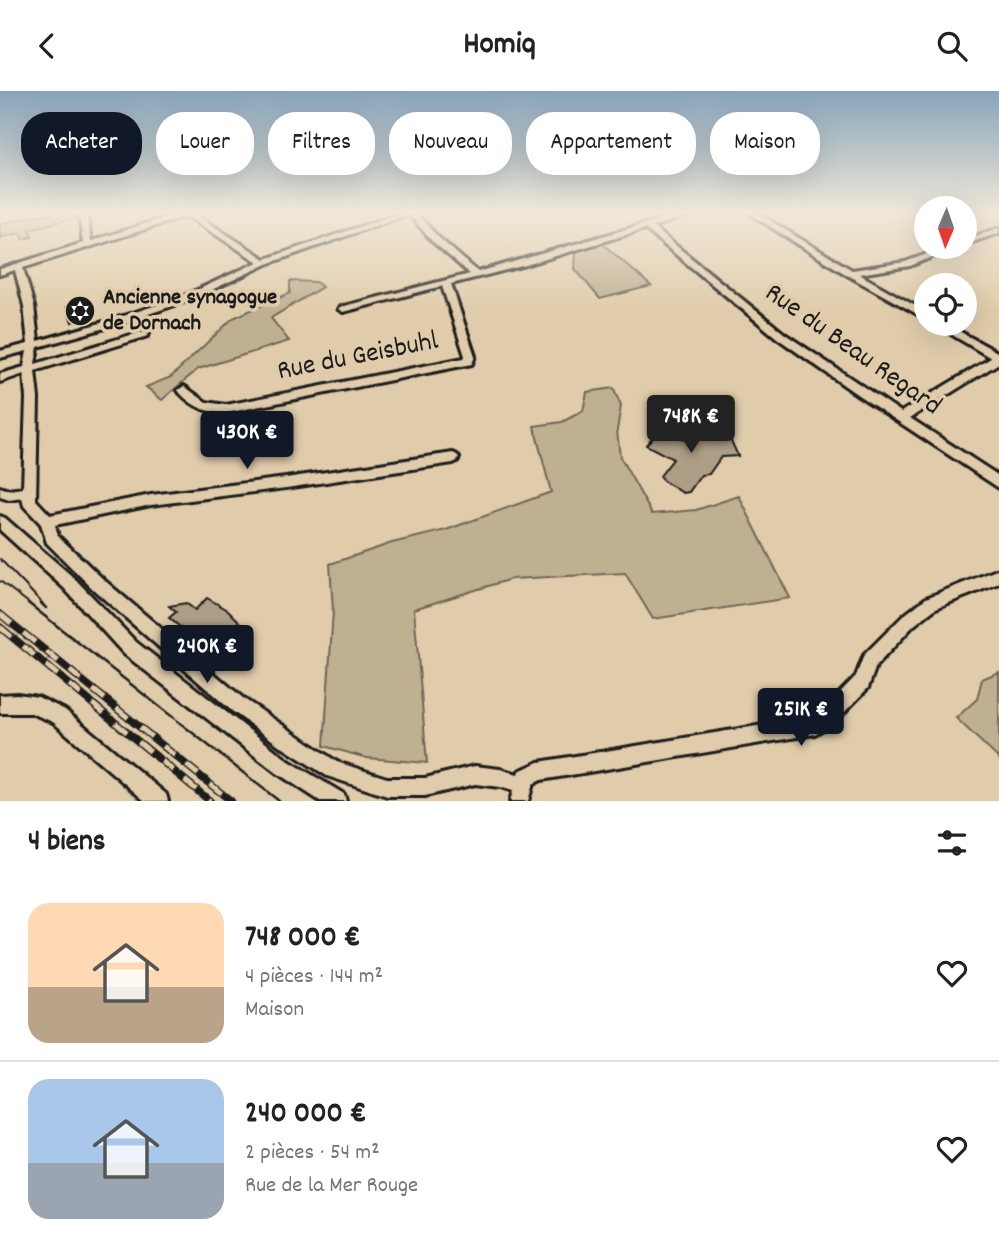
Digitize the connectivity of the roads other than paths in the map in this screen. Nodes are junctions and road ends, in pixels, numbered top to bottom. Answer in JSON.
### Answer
{"nodes":[{"id":1,"x":77,"y":247,"type":"edge"},
{"id":2,"x":240,"y":247,"type":"edge"},
{"id":3,"x":307,"y":247,"type":"edge"},
{"id":4,"x":444,"y":247,"type":"edge"},
{"id":5,"x":578,"y":247,"type":"edge"},
{"id":6,"x":672,"y":247,"type":"edge"},
{"id":7,"x":808,"y":247,"type":"edge"},
{"id":8,"x":921,"y":259,"type":"edge"},
{"id":9,"x":264,"y":262,"type":"junction"},
{"id":10,"x":18,"y":266,"type":"junction"},
{"id":11,"x":0,"y":272,"type":"edge"},
{"id":12,"x":850,"y":273,"type":"junction"},
{"id":13,"x":475,"y":274,"type":"junction"},
{"id":14,"x":446,"y":283,"type":"junction"},
{"id":15,"x":343,"y":309,"type":"dead end"},
{"id":16,"x":914,"y":309,"type":"edge"},
{"id":17,"x":144,"y":334,"type":"dead end"},
{"id":18,"x":960,"y":336,"type":"edge"},
{"id":19,"x":33,"y":347,"type":"junction"},
{"id":20,"x":0,"y":355,"type":"edge"},
{"id":21,"x":999,"y":358,"type":"edge"},
{"id":22,"x":29,"y":368,"type":"junction"},
{"id":23,"x":0,"y":378,"type":"edge"},
{"id":24,"x":184,"y":390,"type":"dead end"},
{"id":25,"x":902,"y":417,"type":"junction"},
{"id":26,"x":453,"y":458,"type":"dead end"},
{"id":27,"x":999,"y":484,"type":"edge"},
{"id":28,"x":0,"y":492,"type":"edge"},
{"id":29,"x":29,"y":492,"type":"junction"},
{"id":30,"x":47,"y":521,"type":"junction"},
{"id":31,"x":0,"y":522,"type":"edge"},
{"id":32,"x":999,"y":576,"type":"edge"},
{"id":33,"x":0,"y":704,"type":"edge"},
{"id":34,"x":521,"y":793,"type":"edge"},
{"id":35,"x":159,"y":801,"type":"edge"},
{"id":36,"x":337,"y":801,"type":"edge"}],
"edges":[{"from":1,"to":10,"type":"street"},
{"from":2,"to":9,"type":"street"},
{"from":3,"to":9,"type":"street"},
{"from":4,"to":13,"type":"street"},
{"from":5,"to":13,"type":"street"},
{"from":6,"to":25,"type":"street","name":"Rue du Beau Regard"},
{"from":7,"to":12,"type":"street"},
{"from":8,"to":12,"type":"street"},
{"from":9,"to":19,"type":"street"},
{"from":10,"to":11,"type":"street"},
{"from":10,"to":19,"type":"street"},
{"from":12,"to":16,"type":"street"},
{"from":13,"to":14,"type":"street"},
{"from":14,"to":15,"type":"street"},
{"from":14,"to":24,"type":"street","name":"Rue du Geisbuhl"},
{"from":17,"to":22,"type":"street"},
{"from":18,"to":21,"type":"street"},
{"from":19,"to":20,"type":"street"},
{"from":19,"to":22,"type":"street"},
{"from":21,"to":25,"type":"street"},
{"from":22,"to":23,"type":"street"},
{"from":22,"to":29,"type":"street"},
{"from":25,"to":27,"type":"street","name":"Rue du Beau Regard"},
{"from":26,"to":30,"type":"street"},
{"from":28,"to":29,"type":"street"},
{"from":29,"to":30,"type":"street"},
{"from":30,"to":34,"type":"street"},
{"from":31,"to":36,"type":"street"},
{"from":32,"to":34,"type":"street"},
{"from":33,"to":35,"type":"street"}]}
